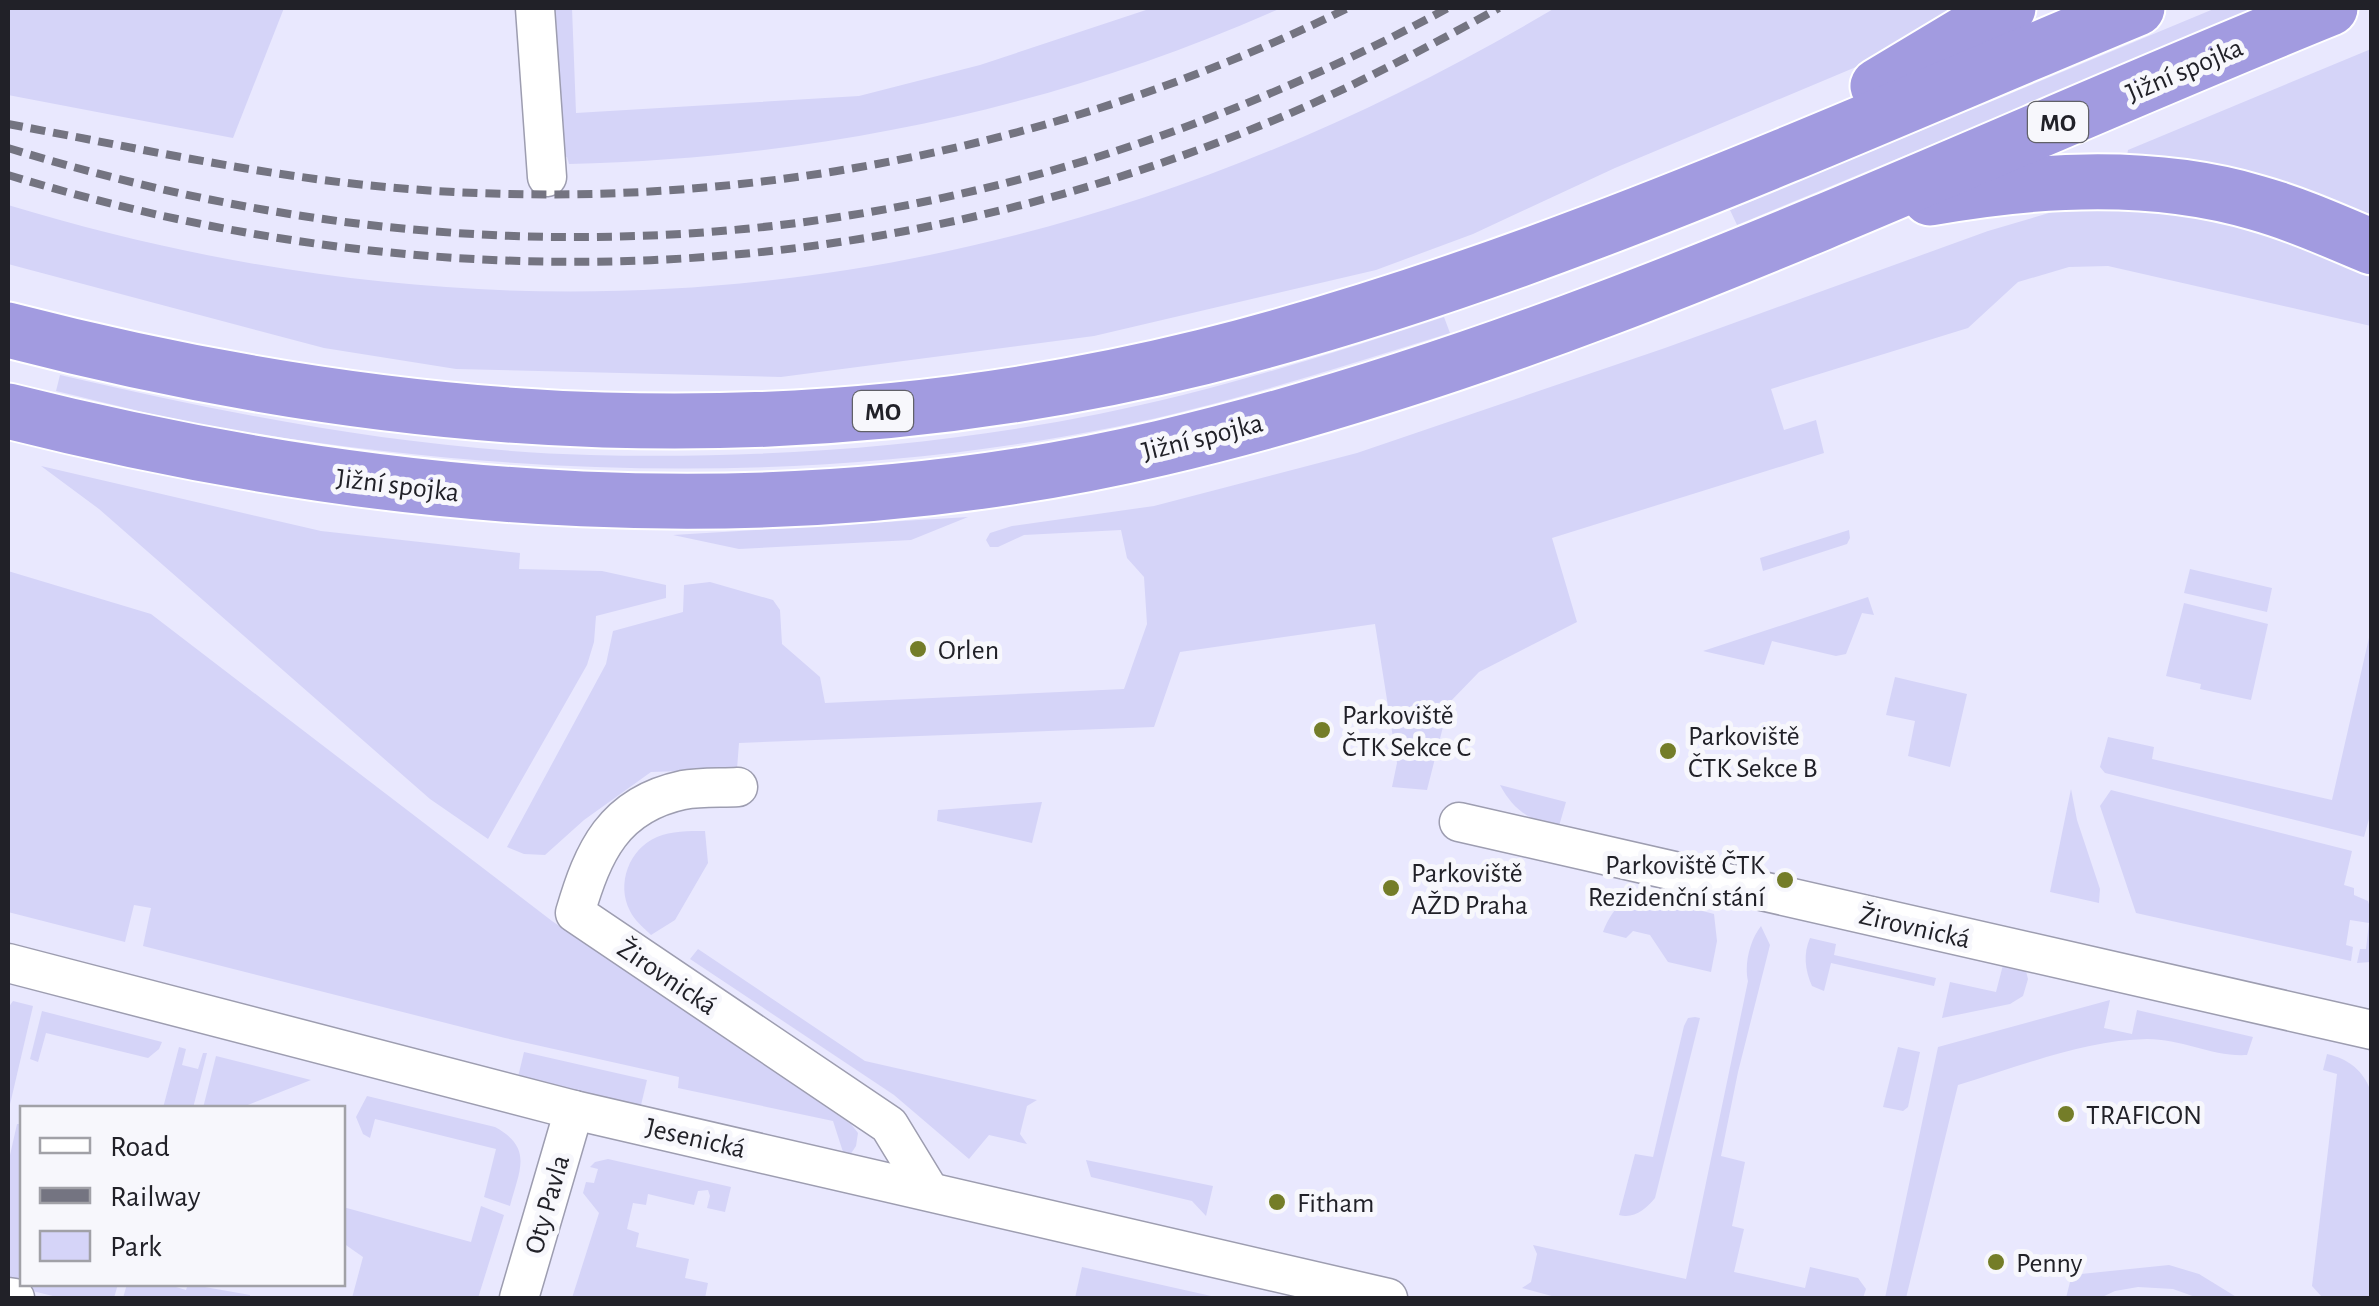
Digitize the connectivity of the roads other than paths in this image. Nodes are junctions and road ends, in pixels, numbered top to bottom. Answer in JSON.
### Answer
{"nodes":[{"id":1,"x":534,"y":8,"type":"edge"},
{"id":2,"x":2008,"y":8,"type":"edge"},
{"id":3,"x":2137,"y":8,"type":"edge"},
{"id":4,"x":2330,"y":8,"type":"edge"},
{"id":5,"x":547,"y":176,"type":"dead end"},
{"id":6,"x":1723,"y":180,"type":"junction"},
{"id":7,"x":1811,"y":227,"type":"junction"},
{"id":8,"x":2372,"y":247,"type":"edge"},
{"id":9,"x":8,"y":330,"type":"edge"},
{"id":10,"x":8,"y":411,"type":"edge"},
{"id":11,"x":738,"y":788,"type":"dead end"},
{"id":12,"x":1459,"y":822,"type":"dead end"},
{"id":13,"x":8,"y":963,"type":"edge"},
{"id":14,"x":2372,"y":1030,"type":"edge"},
{"id":15,"x":574,"y":1110,"type":"junction"},
{"id":16,"x":928,"y":1190,"type":"junction"},
{"id":17,"x":8,"y":1296,"type":"edge"},
{"id":18,"x":16,"y":1298,"type":"edge"},
{"id":19,"x":519,"y":1298,"type":"edge"},
{"id":20,"x":1388,"y":1298,"type":"edge"}],
"edges":[{"from":1,"to":5,"type":"street"},
{"from":2,"to":6,"type":"highway"},
{"from":3,"to":6,"type":"highway","number":"MO"},
{"from":4,"to":7,"type":"highway","name":"Jižní spojka","number":"MO"},
{"from":6,"to":9,"type":"highway","number":"MO"},
{"from":7,"to":8,"type":"highway"},
{"from":7,"to":10,"type":"highway","name":"Jižní spojka","number":"MO"},
{"from":11,"to":16,"type":"street","name":"Žirovnická"},
{"from":12,"to":14,"type":"street","name":"Žirovnická"},
{"from":13,"to":15,"type":"street","name":"Jesenická"},
{"from":15,"to":16,"type":"street","name":"Jesenická"},
{"from":15,"to":19,"type":"street","name":"Oty Pavla"},
{"from":16,"to":20,"type":"street","name":"Jesenická"},
{"from":17,"to":18,"type":"street"}]}
